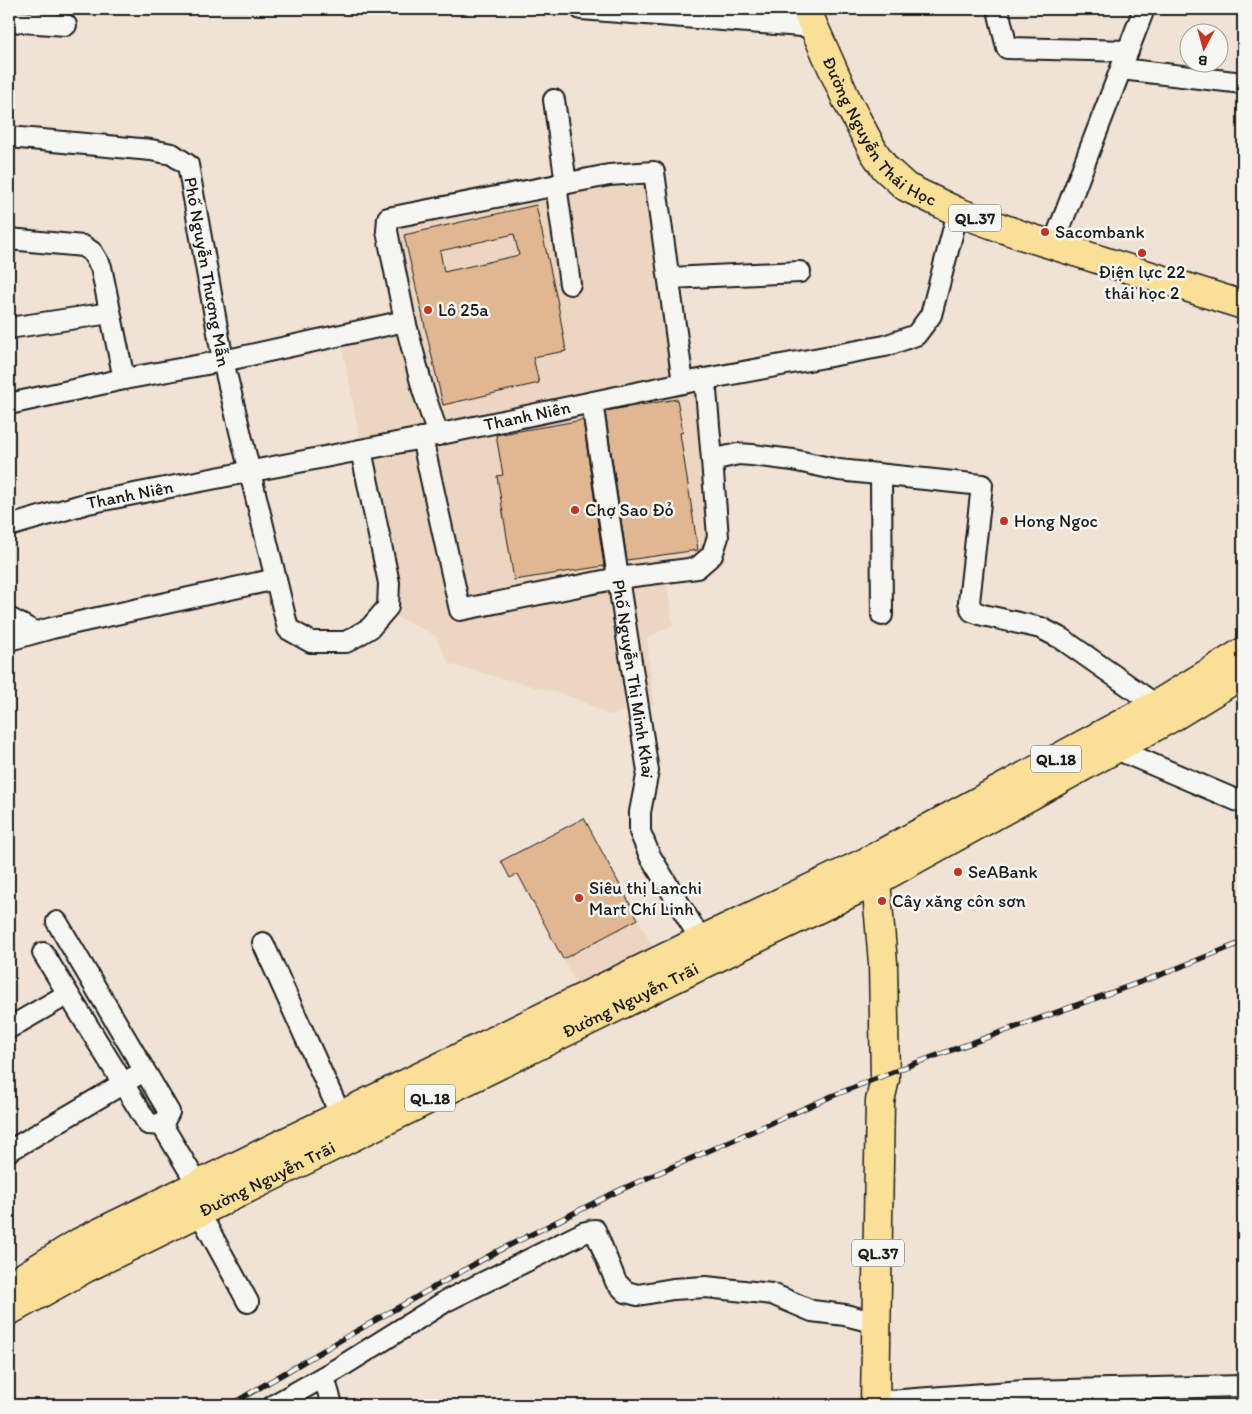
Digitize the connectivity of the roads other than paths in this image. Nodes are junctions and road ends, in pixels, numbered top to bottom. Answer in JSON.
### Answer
{"nodes":[{"id":1,"x":581,"y":9,"type":"edge"},
{"id":2,"x":1144,"y":9,"type":"edge"},
{"id":3,"x":999,"y":14,"type":"dead end"},
{"id":4,"x":810,"y":18,"type":"edge"},
{"id":5,"x":9,"y":21,"type":"edge"},
{"id":6,"x":66,"y":25,"type":"dead end"},
{"id":7,"x":1124,"y":60,"type":"junction"},
{"id":8,"x":1243,"y":82,"type":"edge"},
{"id":9,"x":554,"y":100,"type":"dead end"},
{"id":10,"x":9,"y":137,"type":"edge"},
{"id":11,"x":561,"y":184,"type":"junction"},
{"id":12,"x":958,"y":212,"type":"junction"},
{"id":13,"x":9,"y":238,"type":"edge"},
{"id":14,"x":1053,"y":245,"type":"junction"},
{"id":15,"x":800,"y":272,"type":"dead end"},
{"id":16,"x":670,"y":278,"type":"junction"},
{"id":17,"x":570,"y":284,"type":"dead end"},
{"id":18,"x":1243,"y":305,"type":"edge"},
{"id":19,"x":110,"y":313,"type":"junction"},
{"id":20,"x":405,"y":321,"type":"junction"},
{"id":21,"x":9,"y":328,"type":"edge"},
{"id":22,"x":223,"y":361,"type":"junction"},
{"id":23,"x":124,"y":379,"type":"junction"},
{"id":24,"x":705,"y":379,"type":"junction"},
{"id":25,"x":683,"y":383,"type":"junction"},
{"id":26,"x":592,"y":402,"type":"junction"},
{"id":27,"x":9,"y":404,"type":"edge"},
{"id":28,"x":430,"y":436,"type":"junction"},
{"id":29,"x":361,"y":450,"type":"junction"},
{"id":30,"x":712,"y":460,"type":"junction"},
{"id":31,"x":250,"y":471,"type":"junction"},
{"id":32,"x":880,"y":475,"type":"junction"},
{"id":33,"x":9,"y":526,"type":"edge"},
{"id":34,"x":618,"y":578,"type":"junction"},
{"id":35,"x":276,"y":579,"type":"junction"},
{"id":36,"x":882,"y":615,"type":"dead end"},
{"id":37,"x":9,"y":618,"type":"edge"},
{"id":38,"x":35,"y":632,"type":"junction"},
{"id":39,"x":9,"y":640,"type":"edge"},
{"id":40,"x":1243,"y":652,"type":"edge"},
{"id":41,"x":1243,"y":674,"type":"edge"},
{"id":42,"x":1163,"y":711,"type":"junction"},
{"id":43,"x":1116,"y":749,"type":"junction"},
{"id":44,"x":1243,"y":803,"type":"edge"},
{"id":45,"x":861,"y":877,"type":"junction"},
{"id":46,"x":57,"y":922,"type":"dead end"},
{"id":47,"x":263,"y":943,"type":"dead end"},
{"id":48,"x":706,"y":950,"type":"junction"},
{"id":49,"x":43,"y":953,"type":"dead end"},
{"id":50,"x":68,"y":994,"type":"junction"},
{"id":51,"x":9,"y":1028,"type":"edge"},
{"id":52,"x":145,"y":1071,"type":"junction"},
{"id":53,"x":123,"y":1084,"type":"junction"},
{"id":54,"x":341,"y":1116,"type":"junction"},
{"id":55,"x":162,"y":1125,"type":"junction"},
{"id":56,"x":9,"y":1151,"type":"edge"},
{"id":57,"x":198,"y":1186,"type":"junction"},
{"id":58,"x":199,"y":1212,"type":"junction"},
{"id":59,"x":9,"y":1286,"type":"edge"},
{"id":60,"x":248,"y":1302,"type":"dead end"},
{"id":61,"x":9,"y":1311,"type":"edge"},
{"id":62,"x":877,"y":1323,"type":"junction"},
{"id":63,"x":324,"y":1376,"type":"junction"},
{"id":64,"x":1243,"y":1386,"type":"edge"},
{"id":65,"x":994,"y":1399,"type":"edge"},
{"id":66,"x":875,"y":1404,"type":"edge"},
{"id":67,"x":274,"y":1405,"type":"edge"},
{"id":68,"x":332,"y":1405,"type":"edge"}],
"edges":[{"from":1,"to":4,"type":"street"},
{"from":2,"to":7,"type":"street"},
{"from":3,"to":7,"type":"street"},
{"from":4,"to":12,"type":"highway","name":"Đường Nguyễn Thái Học","number":"QL.37"},
{"from":5,"to":6,"type":"street"},
{"from":7,"to":8,"type":"street"},
{"from":7,"to":14,"type":"street"},
{"from":9,"to":11,"type":"street"},
{"from":10,"to":22,"type":"street","name":"Phố Nguyễn Thượng Mẫn"},
{"from":11,"to":16,"type":"street"},
{"from":11,"to":17,"type":"street"},
{"from":11,"to":20,"type":"street"},
{"from":12,"to":14,"type":"highway","name":"Đường Nguyễn Thái Học","number":"QL.37"},
{"from":12,"to":24,"type":"street","name":"Thanh Niên"},
{"from":13,"to":19,"type":"street"},
{"from":14,"to":18,"type":"highway","name":"Đường Nguyễn Thái Học","number":"QL.37"},
{"from":15,"to":16,"type":"street"},
{"from":16,"to":25,"type":"street"},
{"from":19,"to":21,"type":"street"},
{"from":19,"to":23,"type":"street"},
{"from":20,"to":22,"type":"street"},
{"from":20,"to":28,"type":"street"},
{"from":22,"to":23,"type":"street"},
{"from":22,"to":31,"type":"street","name":"Phố Nguyễn Thượng Mẫn"},
{"from":23,"to":27,"type":"street"},
{"from":24,"to":25,"type":"street","name":"Thanh Niên"},
{"from":24,"to":30,"type":"street"},
{"from":25,"to":26,"type":"street","name":"Thanh Niên"},
{"from":26,"to":28,"type":"street","name":"Thanh Niên"},
{"from":26,"to":34,"type":"street","name":"Phố Nguyễn Thị Minh Khai"},
{"from":28,"to":29,"type":"street","name":"Thanh Niên"},
{"from":28,"to":34,"type":"street"},
{"from":29,"to":31,"type":"street","name":"Thanh Niên"},
{"from":29,"to":35,"type":"street","name":"Phố Nguyễn Thượng Mẫn"},
{"from":30,"to":32,"type":"street"},
{"from":30,"to":34,"type":"street"},
{"from":31,"to":33,"type":"street","name":"Thanh Niên"},
{"from":31,"to":35,"type":"street","name":"Phố Nguyễn Thượng Mẫn"},
{"from":32,"to":36,"type":"street"},
{"from":32,"to":42,"type":"street"},
{"from":34,"to":48,"type":"street","name":"Phố Nguyễn Thị Minh Khai"},
{"from":35,"to":38,"type":"street"},
{"from":37,"to":38,"type":"street"},
{"from":38,"to":39,"type":"street"},
{"from":40,"to":42,"type":"highway","name":"Đường Nguyễn Trãi","number":"QL.18"},
{"from":41,"to":42,"type":"highway","name":"Đường Nguyễn Trãi","number":"QL.18"},
{"from":42,"to":43,"type":"highway","name":"Đường Nguyễn Trãi","number":"QL.18"},
{"from":42,"to":45,"type":"highway","name":"Đường Nguyễn Trãi","number":"QL.18"},
{"from":43,"to":44,"type":"street"},
{"from":43,"to":45,"type":"highway","name":"Đường Nguyễn Trãi","number":"QL.18"},
{"from":45,"to":48,"type":"highway","name":"Đường Nguyễn Trãi","number":"QL.18"},
{"from":45,"to":62,"type":"highway","number":"QL.37"},
{"from":46,"to":52,"type":"street"},
{"from":47,"to":54,"type":"street"},
{"from":48,"to":54,"type":"highway","name":"Đường Nguyễn Trãi","number":"QL.18"},
{"from":48,"to":58,"type":"highway","name":"Đường Nguyễn Trãi","number":"QL.18"},
{"from":49,"to":50,"type":"street"},
{"from":50,"to":51,"type":"street"},
{"from":50,"to":53,"type":"street"},
{"from":52,"to":53,"type":"street"},
{"from":52,"to":55,"type":"street"},
{"from":53,"to":55,"type":"street"},
{"from":53,"to":56,"type":"street"},
{"from":54,"to":57,"type":"highway","name":"Đường Nguyễn Trãi","number":"QL.18"},
{"from":55,"to":57,"type":"street"},
{"from":57,"to":59,"type":"highway","name":"Đường Nguyễn Trãi","number":"QL.18"},
{"from":58,"to":60,"type":"street"},
{"from":58,"to":61,"type":"highway","name":"Đường Nguyễn Trãi","number":"QL.18"},
{"from":62,"to":63,"type":"street"},
{"from":62,"to":66,"type":"highway","number":"QL.37"},
{"from":63,"to":67,"type":"street"},
{"from":63,"to":68,"type":"street"},
{"from":64,"to":65,"type":"street"},
{"from":65,"to":66,"type":"street"}]}
